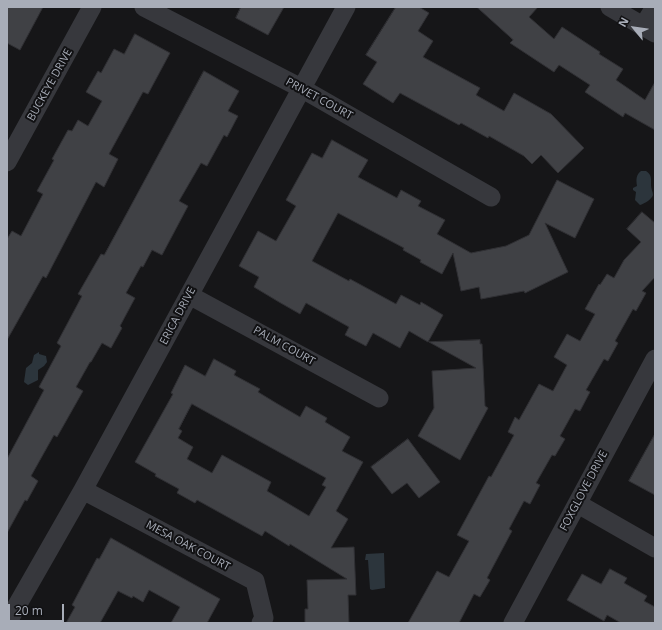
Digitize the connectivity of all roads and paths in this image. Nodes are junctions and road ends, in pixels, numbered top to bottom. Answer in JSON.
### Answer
{"nodes":[{"id":1,"x":92,"y":7,"type":"edge"},
{"id":2,"x":144,"y":7,"type":"edge"},
{"id":3,"x":346,"y":7,"type":"edge"},
{"id":4,"x":610,"y":7,"type":"edge"},
{"id":5,"x":655,"y":7,"type":"edge"},
{"id":6,"x":649,"y":30,"type":"edge"},
{"id":7,"x":301,"y":88,"type":"junction"},
{"id":8,"x":7,"y":162,"type":"edge"},
{"id":9,"x":491,"y":197,"type":"dead end"},
{"id":10,"x":189,"y":295,"type":"junction"},
{"id":11,"x":655,"y":359,"type":"edge"},
{"id":12,"x":379,"y":398,"type":"dead end"},
{"id":13,"x":83,"y":490,"type":"junction"},
{"id":14,"x":578,"y":504,"type":"junction"},
{"id":15,"x":655,"y":548,"type":"edge"},
{"id":16,"x":7,"y":623,"type":"edge"},
{"id":17,"x":261,"y":623,"type":"edge"},
{"id":18,"x":513,"y":623,"type":"edge"}],
"edges":[{"from":1,"to":8,"type":"street","name":"BUCKEYE DRIVE"},
{"from":2,"to":7,"type":"street","name":"PRIVET COURT"},
{"from":3,"to":7,"type":"street","name":"ERICA DRIVE"},
{"from":4,"to":6,"type":"street"},
{"from":5,"to":6,"type":"street"},
{"from":7,"to":9,"type":"street","name":"PRIVET COURT"},
{"from":7,"to":10,"type":"street","name":"ERICA DRIVE"},
{"from":10,"to":12,"type":"street","name":"PALM COURT"},
{"from":10,"to":13,"type":"street","name":"ERICA DRIVE"},
{"from":11,"to":14,"type":"street","name":"FOXGLOVE DRIVE"},
{"from":13,"to":16,"type":"street","name":"ERICA DRIVE"},
{"from":13,"to":17,"type":"street","name":"MESA OAK COURT"},
{"from":14,"to":15,"type":"street"},
{"from":14,"to":18,"type":"street","name":"FOXGLOVE DRIVE"}]}
